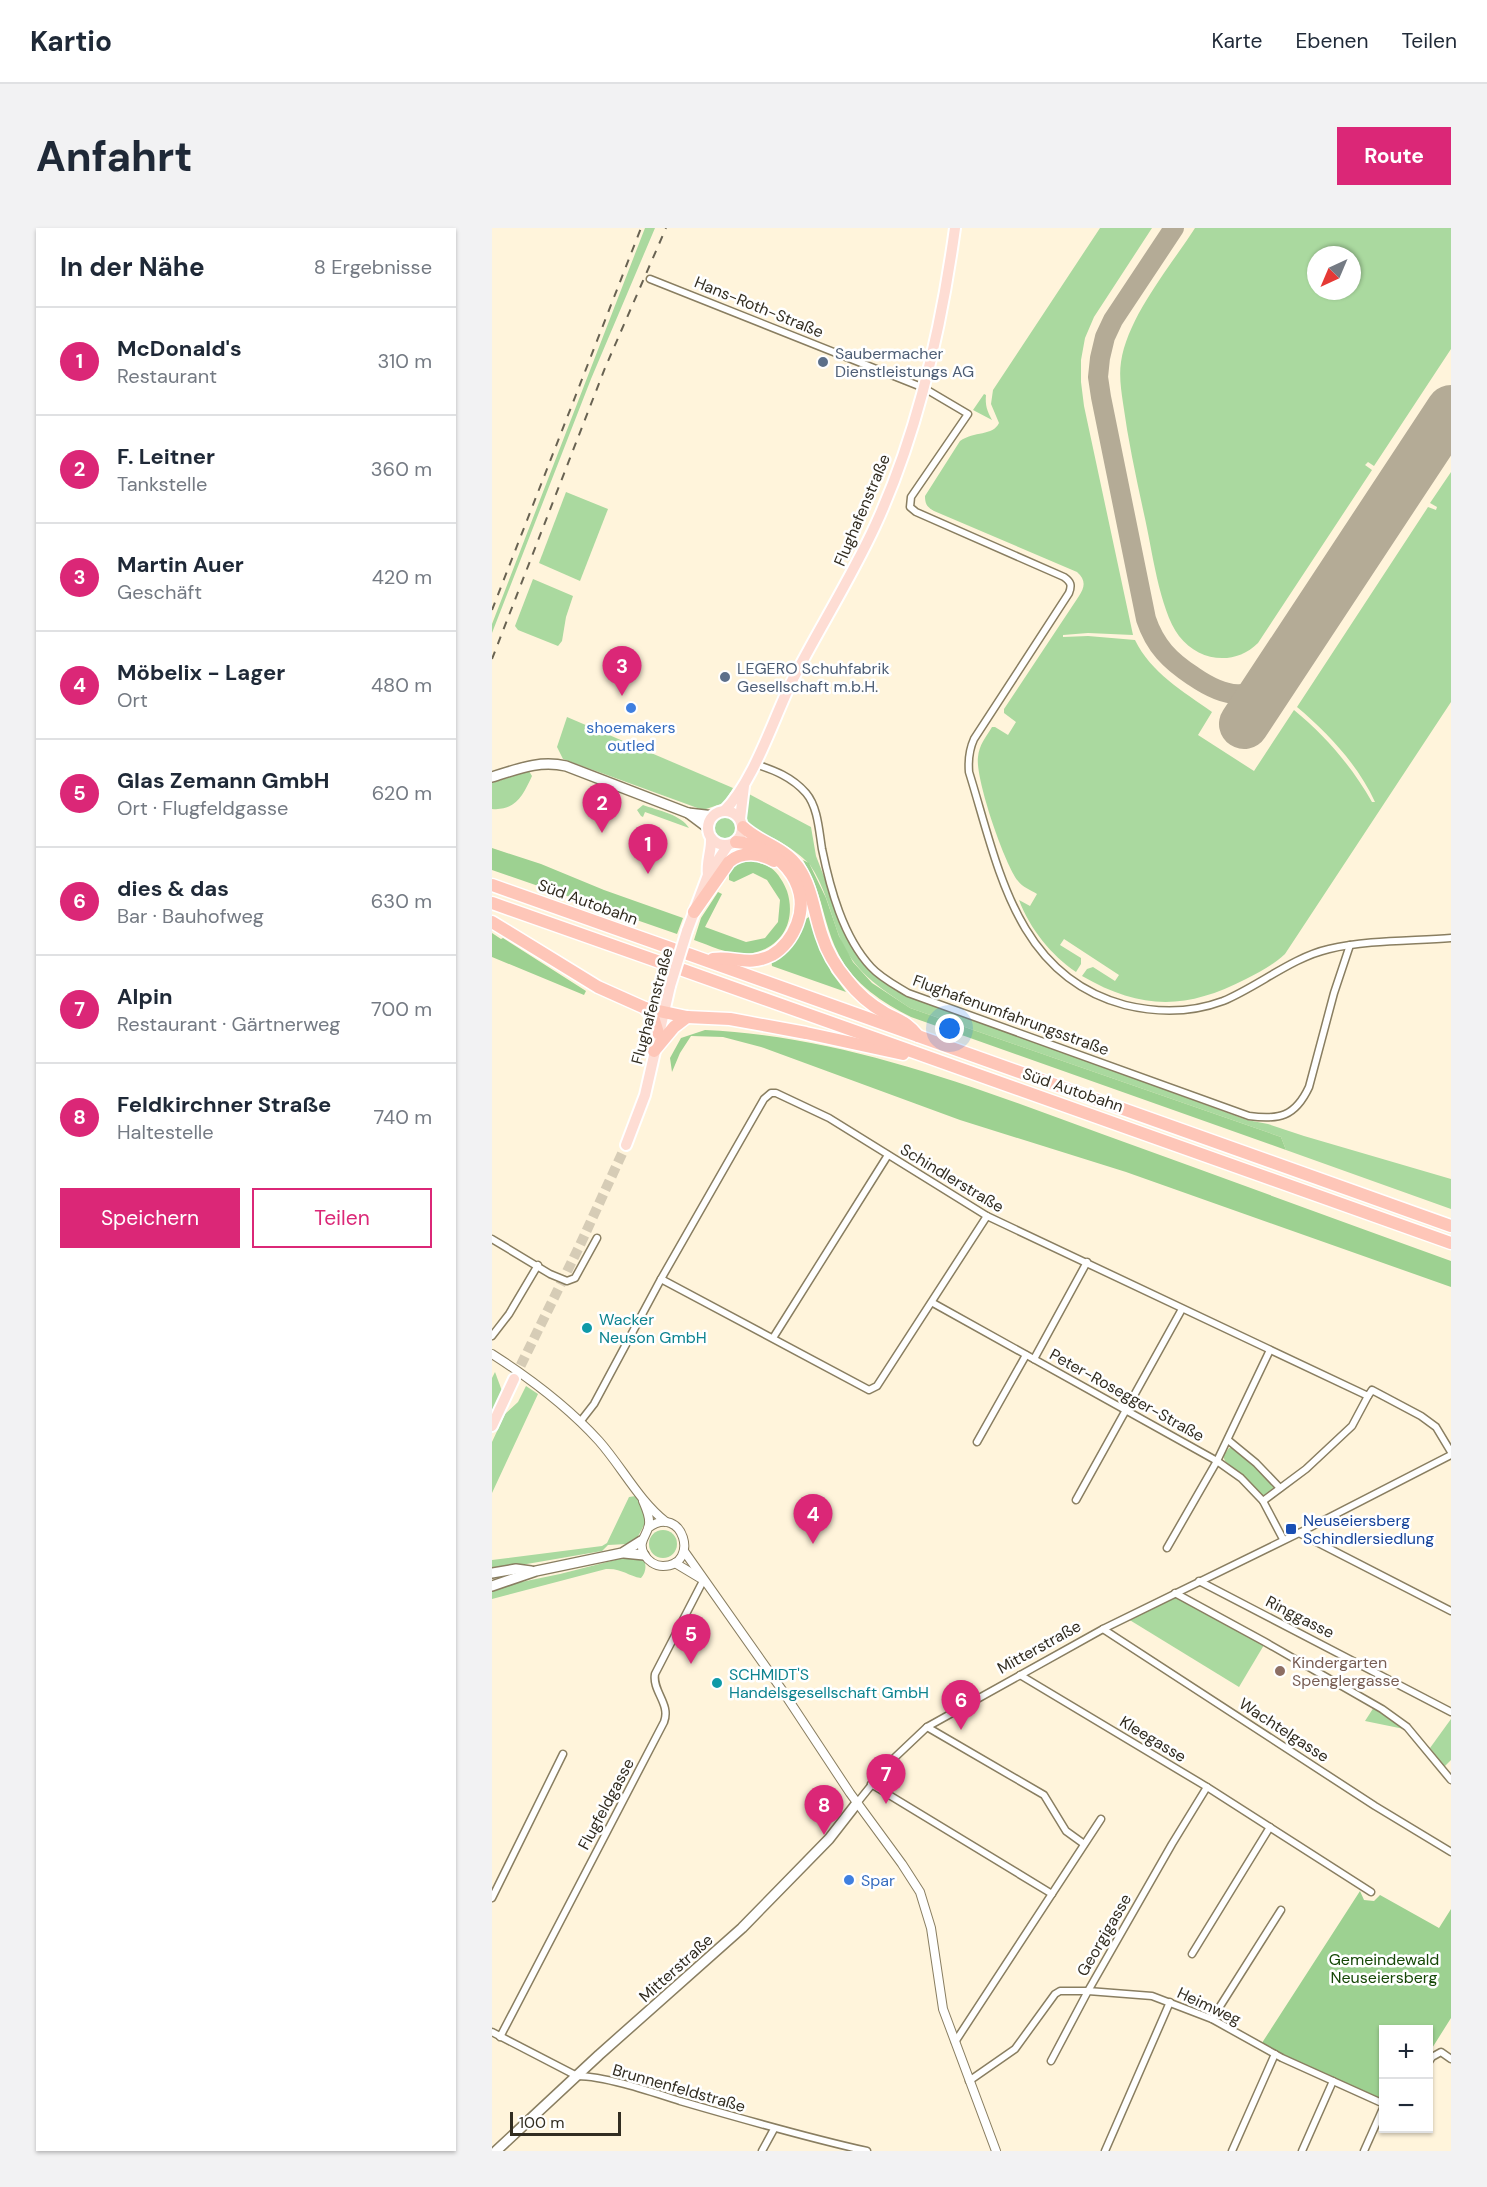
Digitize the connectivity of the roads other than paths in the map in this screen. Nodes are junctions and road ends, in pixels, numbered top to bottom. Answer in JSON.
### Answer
{"nodes":[{"id":1,"x":955,"y":228,"type":"edge"},
{"id":2,"x":650,"y":279,"type":"dead end"},
{"id":3,"x":924,"y":388,"type":"junction"},
{"id":4,"x":754,"y":764,"type":"junction"},
{"id":5,"x":492,"y":777,"type":"edge"},
{"id":6,"x":744,"y":786,"type":"junction"},
{"id":7,"x":688,"y":813,"type":"junction"},
{"id":8,"x":719,"y":814,"type":"junction"},
{"id":9,"x":741,"y":823,"type":"junction"},
{"id":10,"x":710,"y":833,"type":"junction"},
{"id":11,"x":732,"y":844,"type":"junction"},
{"id":12,"x":789,"y":870,"type":"junction"},
{"id":13,"x":708,"y":874,"type":"junction"},
{"id":14,"x":492,"y":885,"type":"edge"},
{"id":15,"x":492,"y":903,"type":"edge"},
{"id":16,"x":694,"y":912,"type":"junction"},
{"id":17,"x":492,"y":922,"type":"edge"},
{"id":18,"x":1451,"y":938,"type":"edge"},
{"id":19,"x":1350,"y":945,"type":"junction"},
{"id":20,"x":673,"y":949,"type":"dead end"},
{"id":21,"x":688,"y":954,"type":"dead end"},
{"id":22,"x":706,"y":960,"type":"junction"},
{"id":23,"x":668,"y":965,"type":"dead end"},
{"id":24,"x":684,"y":970,"type":"dead end"},
{"id":25,"x":645,"y":1008,"type":"junction"},
{"id":26,"x":663,"y":1011,"type":"junction"},
{"id":27,"x":687,"y":1017,"type":"junction"},
{"id":28,"x":658,"y":1033,"type":"junction"},
{"id":29,"x":919,"y":1037,"type":"junction"},
{"id":30,"x":654,"y":1051,"type":"junction"},
{"id":31,"x":940,"y":1061,"type":"junction"},
{"id":32,"x":626,"y":1145,"type":"tunnel mouth"},
{"id":33,"x":888,"y":1155,"type":"junction"},
{"id":34,"x":987,"y":1216,"type":"junction"},
{"id":35,"x":1451,"y":1226,"type":"edge"},
{"id":36,"x":597,"y":1238,"type":"dead end"},
{"id":37,"x":492,"y":1239,"type":"edge"},
{"id":38,"x":1451,"y":1243,"type":"edge"},
{"id":39,"x":1087,"y":1262,"type":"junction"},
{"id":40,"x":538,"y":1265,"type":"junction"},
{"id":41,"x":661,"y":1279,"type":"junction"},
{"id":42,"x":933,"y":1303,"type":"junction"},
{"id":43,"x":1182,"y":1309,"type":"junction"},
{"id":44,"x":492,"y":1336,"type":"edge"},
{"id":45,"x":773,"y":1338,"type":"junction"},
{"id":46,"x":1270,"y":1350,"type":"junction"},
{"id":47,"x":492,"y":1354,"type":"edge"},
{"id":48,"x":1026,"y":1355,"type":"junction"},
{"id":49,"x":1034,"y":1359,"type":"junction"},
{"id":50,"x":514,"y":1379,"type":"tunnel mouth"},
{"id":51,"x":1368,"y":1396,"type":"junction"},
{"id":52,"x":1127,"y":1410,"type":"junction"},
{"id":53,"x":580,"y":1422,"type":"junction"},
{"id":54,"x":492,"y":1425,"type":"edge"},
{"id":55,"x":1228,"y":1440,"type":"junction"},
{"id":56,"x":977,"y":1442,"type":"dead end"},
{"id":57,"x":1451,"y":1454,"type":"edge"},
{"id":58,"x":1217,"y":1461,"type":"junction"},
{"id":59,"x":1280,"y":1488,"type":"junction"},
{"id":60,"x":642,"y":1497,"type":"junction"},
{"id":61,"x":1076,"y":1500,"type":"dead end"},
{"id":62,"x":1263,"y":1501,"type":"junction"},
{"id":63,"x":666,"y":1522,"type":"junction"},
{"id":64,"x":648,"y":1528,"type":"junction"},
{"id":65,"x":1299,"y":1533,"type":"junction"},
{"id":66,"x":1283,"y":1539,"type":"junction"},
{"id":67,"x":641,"y":1541,"type":"junction"},
{"id":68,"x":1167,"y":1548,"type":"dead end"},
{"id":69,"x":684,"y":1551,"type":"junction"},
{"id":70,"x":622,"y":1553,"type":"junction"},
{"id":71,"x":644,"y":1555,"type":"junction"},
{"id":72,"x":675,"y":1563,"type":"junction"},
{"id":73,"x":536,"y":1571,"type":"junction"},
{"id":74,"x":492,"y":1573,"type":"edge"},
{"id":75,"x":505,"y":1580,"type":"junction"},
{"id":76,"x":492,"y":1581,"type":"edge"},
{"id":77,"x":703,"y":1581,"type":"junction"},
{"id":78,"x":1199,"y":1581,"type":"junction"},
{"id":79,"x":492,"y":1586,"type":"edge"},
{"id":80,"x":1175,"y":1593,"type":"junction"},
{"id":81,"x":1451,"y":1611,"type":"edge"},
{"id":82,"x":1103,"y":1629,"type":"junction"},
{"id":83,"x":1020,"y":1675,"type":"junction"},
{"id":84,"x":1451,"y":1712,"type":"edge"},
{"id":85,"x":927,"y":1726,"type":"junction"},
{"id":86,"x":563,"y":1754,"type":"dead end"},
{"id":87,"x":1451,"y":1780,"type":"edge"},
{"id":88,"x":872,"y":1784,"type":"junction"},
{"id":89,"x":1207,"y":1787,"type":"junction"},
{"id":90,"x":857,"y":1803,"type":"junction"},
{"id":91,"x":1101,"y":1819,"type":"dead end"},
{"id":92,"x":1270,"y":1827,"type":"junction"},
{"id":93,"x":1084,"y":1844,"type":"junction"},
{"id":94,"x":1451,"y":1852,"type":"edge"},
{"id":95,"x":1371,"y":1892,"type":"dead end"},
{"id":96,"x":1052,"y":1894,"type":"junction"},
{"id":97,"x":492,"y":1898,"type":"edge"},
{"id":98,"x":1281,"y":1910,"type":"dead end"},
{"id":99,"x":1192,"y":1954,"type":"dead end"},
{"id":100,"x":1088,"y":1991,"type":"junction"},
{"id":101,"x":1170,"y":2002,"type":"junction"},
{"id":102,"x":1212,"y":2019,"type":"junction"},
{"id":103,"x":492,"y":2032,"type":"edge"},
{"id":104,"x":500,"y":2037,"type":"junction"},
{"id":105,"x":955,"y":2042,"type":"junction"},
{"id":106,"x":1275,"y":2055,"type":"junction"},
{"id":107,"x":1433,"y":2056,"type":"edge"},
{"id":108,"x":1451,"y":2059,"type":"edge"},
{"id":109,"x":1051,"y":2061,"type":"dead end"},
{"id":110,"x":577,"y":2076,"type":"junction"},
{"id":111,"x":969,"y":2081,"type":"junction"},
{"id":112,"x":1333,"y":2081,"type":"junction"},
{"id":113,"x":1379,"y":2103,"type":"edge"},
{"id":114,"x":1379,"y":2115,"type":"edge"},
{"id":115,"x":774,"y":2129,"type":"junction"},
{"id":116,"x":829,"y":2143,"type":"junction"},
{"id":117,"x":496,"y":2151,"type":"edge"},
{"id":118,"x":762,"y":2151,"type":"edge"},
{"id":119,"x":824,"y":2151,"type":"edge"},
{"id":120,"x":867,"y":2151,"type":"edge"},
{"id":121,"x":996,"y":2151,"type":"edge"},
{"id":122,"x":1105,"y":2151,"type":"edge"},
{"id":123,"x":1232,"y":2151,"type":"edge"},
{"id":124,"x":1302,"y":2151,"type":"edge"},
{"id":125,"x":1364,"y":2151,"type":"edge"}],
"edges":[{"from":1,"to":3,"type":"main road","name":"Flughafenstraße"},
{"from":2,"to":3,"type":"street","name":"Hans-Roth-Straße"},
{"from":3,"to":4,"type":"main road","name":"Flughafenstraße"},
{"from":3,"to":19,"type":"street"},
{"from":4,"to":6,"type":"main road","name":"Flughafenstraße"},
{"from":4,"to":19,"type":"street","name":"Flughafenumfahrungsstraße"},
{"from":5,"to":7,"type":"main road"},
{"from":6,"to":8,"type":"main road","name":"Flughafenstraße"},
{"from":6,"to":9,"type":"main road","name":"Flughafenstraße"},
{"from":7,"to":8,"type":"main road"},
{"from":7,"to":10,"type":"main road"},
{"from":8,"to":9,"type":"main road"},
{"from":8,"to":10,"type":"main road","name":"Flughafenstraße"},
{"from":9,"to":11,"type":"main road","name":"Flughafenstraße"},
{"from":9,"to":29,"type":"highway"},
{"from":10,"to":11,"type":"main road"},
{"from":10,"to":13,"type":"main road","name":"Flughafenstraße"},
{"from":11,"to":12,"type":"highway"},
{"from":11,"to":13,"type":"main road","name":"Flughafenstraße"},
{"from":12,"to":16,"type":"highway"},
{"from":12,"to":22,"type":"highway"},
{"from":13,"to":16,"type":"main road","name":"Flughafenstraße"},
{"from":14,"to":20,"type":"highway","name":"Süd Autobahn"},
{"from":15,"to":23,"type":"highway","name":"Süd Autobahn"},
{"from":16,"to":26,"type":"main road","name":"Flughafenstraße","bridge":true},
{"from":17,"to":25,"type":"highway"},
{"from":18,"to":19,"type":"street"},
{"from":21,"to":22,"type":"highway","name":"Süd Autobahn"},
{"from":22,"to":29,"type":"highway","name":"Süd Autobahn"},
{"from":24,"to":31,"type":"highway","name":"Süd Autobahn"},
{"from":25,"to":26,"type":"highway"},
{"from":25,"to":28,"type":"highway"},
{"from":26,"to":27,"type":"highway"},
{"from":26,"to":28,"type":"main road","name":"Flughafenstraße"},
{"from":27,"to":30,"type":"highway"},
{"from":27,"to":31,"type":"highway"},
{"from":28,"to":30,"type":"main road","name":"Flughafenstraße"},
{"from":29,"to":35,"type":"highway","name":"Süd Autobahn"},
{"from":30,"to":32,"type":"main road","name":"Flughafenstraße"},
{"from":31,"to":38,"type":"highway","name":"Süd Autobahn"},
{"from":33,"to":34,"type":"street","name":"Schindlerstraße"},
{"from":33,"to":41,"type":"street","name":"Schindlerstraße"},
{"from":33,"to":45,"type":"street"},
{"from":34,"to":39,"type":"street","name":"Schindlerstraße"},
{"from":34,"to":42,"type":"street"},
{"from":36,"to":40,"type":"street"},
{"from":37,"to":40,"type":"street"},
{"from":39,"to":43,"type":"street","name":"Schindlerstraße"},
{"from":39,"to":49,"type":"street"},
{"from":40,"to":44,"type":"street"},
{"from":41,"to":45,"type":"street"},
{"from":41,"to":53,"type":"street","name":"Schindlerstraße"},
{"from":42,"to":45,"type":"street"},
{"from":42,"to":48,"type":"street","name":"Peter-Rosegger-Straße"},
{"from":43,"to":46,"type":"street","name":"Schindlerstraße"},
{"from":43,"to":52,"type":"street"},
{"from":46,"to":51,"type":"street","name":"Schindlerstraße"},
{"from":46,"to":55,"type":"street"},
{"from":47,"to":53,"type":"street"},
{"from":48,"to":49,"type":"street","name":"Peter-Rosegger-Straße"},
{"from":48,"to":56,"type":"street"},
{"from":49,"to":52,"type":"street","name":"Peter-Rosegger-Straße"},
{"from":50,"to":54,"type":"main road"},
{"from":51,"to":57,"type":"street","name":"Schindlerstraße"},
{"from":51,"to":59,"type":"street"},
{"from":52,"to":58,"type":"street","name":"Peter-Rosegger-Straße"},
{"from":52,"to":61,"type":"street"},
{"from":53,"to":60,"type":"street"},
{"from":55,"to":58,"type":"street"},
{"from":55,"to":59,"type":"street"},
{"from":57,"to":65,"type":"street","name":"Mitterstraße"},
{"from":58,"to":62,"type":"street","name":"Peter-Rosegger-Straße"},
{"from":58,"to":68,"type":"street"},
{"from":59,"to":62,"type":"street"},
{"from":60,"to":63,"type":"street"},
{"from":60,"to":64,"type":"street"},
{"from":62,"to":66,"type":"street","name":"Peter-Rosegger-Straße"},
{"from":63,"to":64,"type":"street"},
{"from":63,"to":69,"type":"street"},
{"from":64,"to":67,"type":"street"},
{"from":65,"to":66,"type":"street","name":"Mitterstraße"},
{"from":65,"to":81,"type":"street"},
{"from":66,"to":78,"type":"street","name":"Mitterstraße"},
{"from":67,"to":70,"type":"main road"},
{"from":67,"to":71,"type":"street"},
{"from":69,"to":72,"type":"street"},
{"from":69,"to":77,"type":"street"},
{"from":70,"to":71,"type":"main road"},
{"from":70,"to":73,"type":"main road"},
{"from":71,"to":72,"type":"street"},
{"from":72,"to":77,"type":"street"},
{"from":73,"to":74,"type":"main road"},
{"from":73,"to":75,"type":"main road"},
{"from":75,"to":76,"type":"main road"},
{"from":75,"to":79,"type":"main road"},
{"from":77,"to":90,"type":"street"},
{"from":77,"to":104,"type":"street","name":"Flugfeldgasse"},
{"from":78,"to":80,"type":"street","name":"Mitterstraße"},
{"from":78,"to":84,"type":"street","name":"Ringgasse"},
{"from":80,"to":82,"type":"street","name":"Mitterstraße"},
{"from":80,"to":87,"type":"street"},
{"from":82,"to":83,"type":"street","name":"Mitterstraße"},
{"from":82,"to":94,"type":"street","name":"Wachtelgasse"},
{"from":83,"to":85,"type":"street","name":"Mitterstraße"},
{"from":83,"to":89,"type":"street","name":"Kleegasse"},
{"from":85,"to":88,"type":"street","name":"Mitterstraße"},
{"from":85,"to":93,"type":"street"},
{"from":86,"to":97,"type":"street"},
{"from":88,"to":90,"type":"street","name":"Mitterstraße"},
{"from":88,"to":96,"type":"street"},
{"from":89,"to":92,"type":"street","name":"Kleegasse"},
{"from":89,"to":100,"type":"street","name":"Georgigasse"},
{"from":90,"to":105,"type":"street"},
{"from":90,"to":110,"type":"main road","name":"Mitterstraße"},
{"from":91,"to":93,"type":"street"},
{"from":92,"to":95,"type":"street","name":"Kleegasse"},
{"from":92,"to":99,"type":"street"},
{"from":93,"to":96,"type":"street"},
{"from":96,"to":105,"type":"street"},
{"from":98,"to":102,"type":"street"},
{"from":100,"to":101,"type":"street","name":"Heimweg"},
{"from":100,"to":109,"type":"street"},
{"from":100,"to":111,"type":"street","name":"Georgigasse"},
{"from":101,"to":102,"type":"street","name":"Heimweg"},
{"from":101,"to":122,"type":"street"},
{"from":102,"to":106,"type":"street","name":"Heimweg"},
{"from":103,"to":104,"type":"street","name":"Brunnenfeldstraße"},
{"from":104,"to":110,"type":"street","name":"Brunnenfeldstraße"},
{"from":105,"to":111,"type":"street"},
{"from":106,"to":112,"type":"street","name":"Heimweg"},
{"from":106,"to":123,"type":"street"},
{"from":107,"to":108,"type":"street"},
{"from":110,"to":115,"type":"street","name":"Brunnenfeldstraße"},
{"from":110,"to":117,"type":"main road","name":"Mitterstraße"},
{"from":111,"to":121,"type":"street"},
{"from":112,"to":113,"type":"street","name":"Heimweg"},
{"from":112,"to":124,"type":"street"},
{"from":114,"to":125,"type":"street"},
{"from":115,"to":116,"type":"street","name":"Brunnenfeldstraße"},
{"from":115,"to":118,"type":"street"},
{"from":116,"to":119,"type":"street"},
{"from":116,"to":120,"type":"street","name":"Brunnenfeldstraße"}]}
